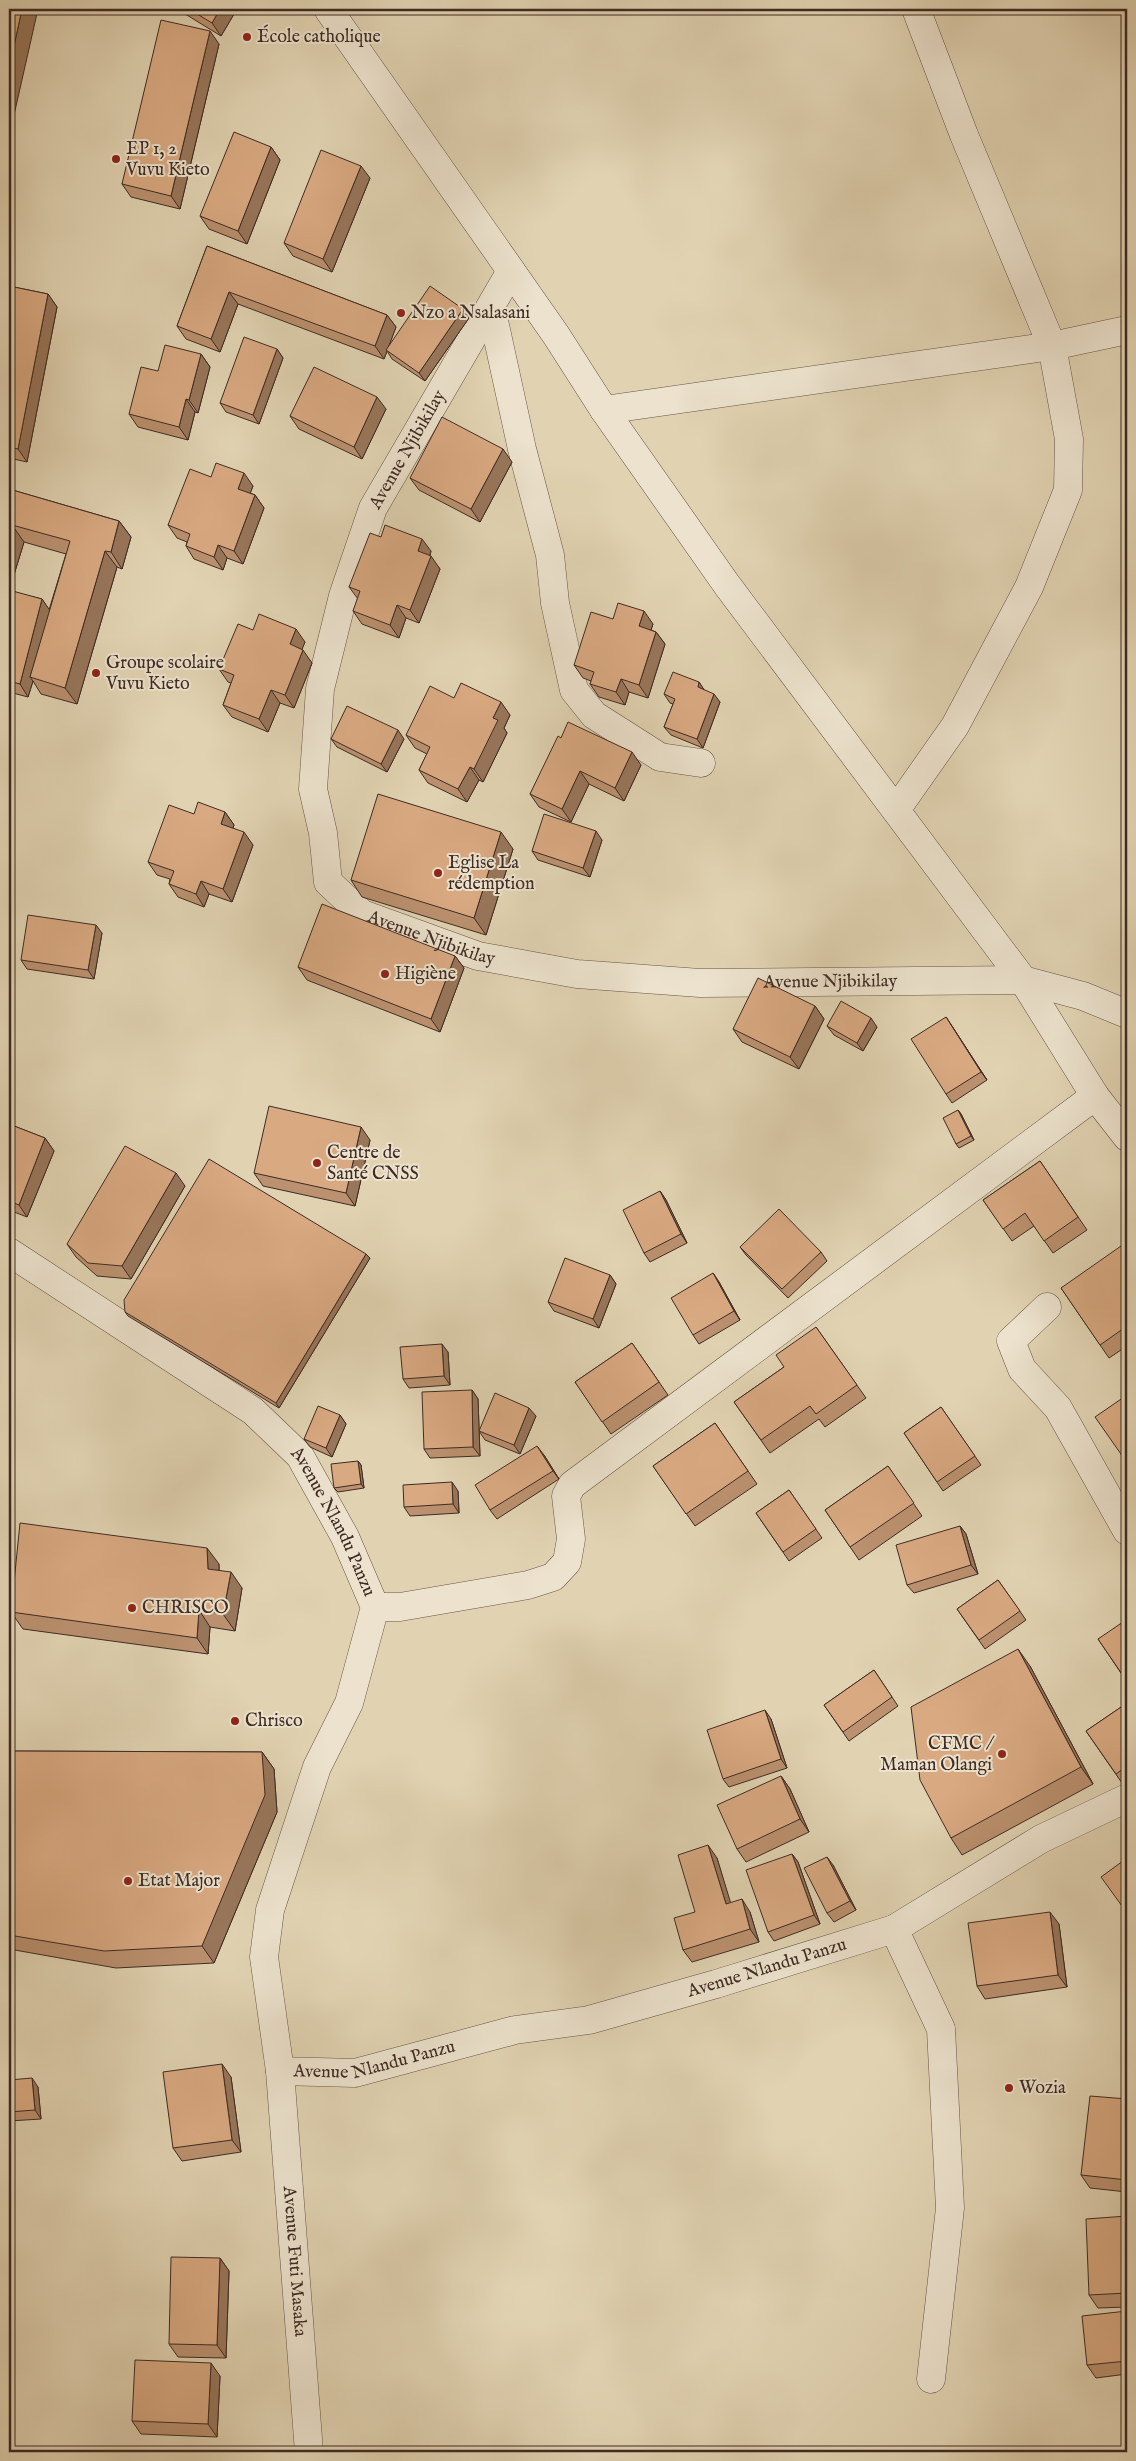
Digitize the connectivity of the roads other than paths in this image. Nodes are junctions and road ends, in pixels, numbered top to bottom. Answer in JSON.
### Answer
{"nodes":[{"id":1,"x":328,"y":9,"type":"edge"},
{"id":2,"x":916,"y":9,"type":"edge"},
{"id":3,"x":511,"y":271,"type":"junction"},
{"id":4,"x":491,"y":306,"type":"junction"},
{"id":5,"x":1127,"y":330,"type":"edge"},
{"id":6,"x":1052,"y":346,"type":"junction"},
{"id":7,"x":604,"y":410,"type":"junction"},
{"id":8,"x":701,"y":763,"type":"dead end"},
{"id":9,"x":896,"y":810,"type":"junction"},
{"id":10,"x":1023,"y":980,"type":"junction"},
{"id":11,"x":1127,"y":1014,"type":"edge"},
{"id":12,"x":1095,"y":1096,"type":"junction"},
{"id":13,"x":1127,"y":1137,"type":"edge"},
{"id":14,"x":9,"y":1252,"type":"edge"},
{"id":15,"x":1047,"y":1307,"type":"dead end"},
{"id":16,"x":1127,"y":1531,"type":"edge"},
{"id":17,"x":375,"y":1607,"type":"junction"},
{"id":18,"x":1127,"y":1798,"type":"edge"},
{"id":19,"x":894,"y":1929,"type":"junction"},
{"id":20,"x":280,"y":2071,"type":"junction"},
{"id":21,"x":931,"y":2379,"type":"dead end"},
{"id":22,"x":309,"y":2452,"type":"edge"}],
"edges":[{"from":1,"to":3,"type":"street"},
{"from":2,"to":6,"type":"street"},
{"from":3,"to":4,"type":"street","name":"Avenue Njibikilay"},
{"from":3,"to":7,"type":"street"},
{"from":4,"to":8,"type":"street"},
{"from":4,"to":10,"type":"street","name":"Avenue Njibikilay"},
{"from":5,"to":6,"type":"street"},
{"from":6,"to":7,"type":"street"},
{"from":6,"to":9,"type":"street"},
{"from":7,"to":9,"type":"street"},
{"from":9,"to":10,"type":"street"},
{"from":10,"to":11,"type":"street","name":"Avenue Njibikilay"},
{"from":10,"to":12,"type":"street"},
{"from":12,"to":13,"type":"street"},
{"from":12,"to":17,"type":"street"},
{"from":14,"to":17,"type":"street","name":"Avenue Nlandu Panzu"},
{"from":15,"to":16,"type":"street"},
{"from":17,"to":20,"type":"street","name":"Avenue Nlandu Panzu"},
{"from":18,"to":19,"type":"street","name":"Avenue Nlandu Panzu"},
{"from":19,"to":20,"type":"street","name":"Avenue Nlandu Panzu"},
{"from":19,"to":21,"type":"street"},
{"from":20,"to":22,"type":"street","name":"Avenue Futi Masaka"}]}
